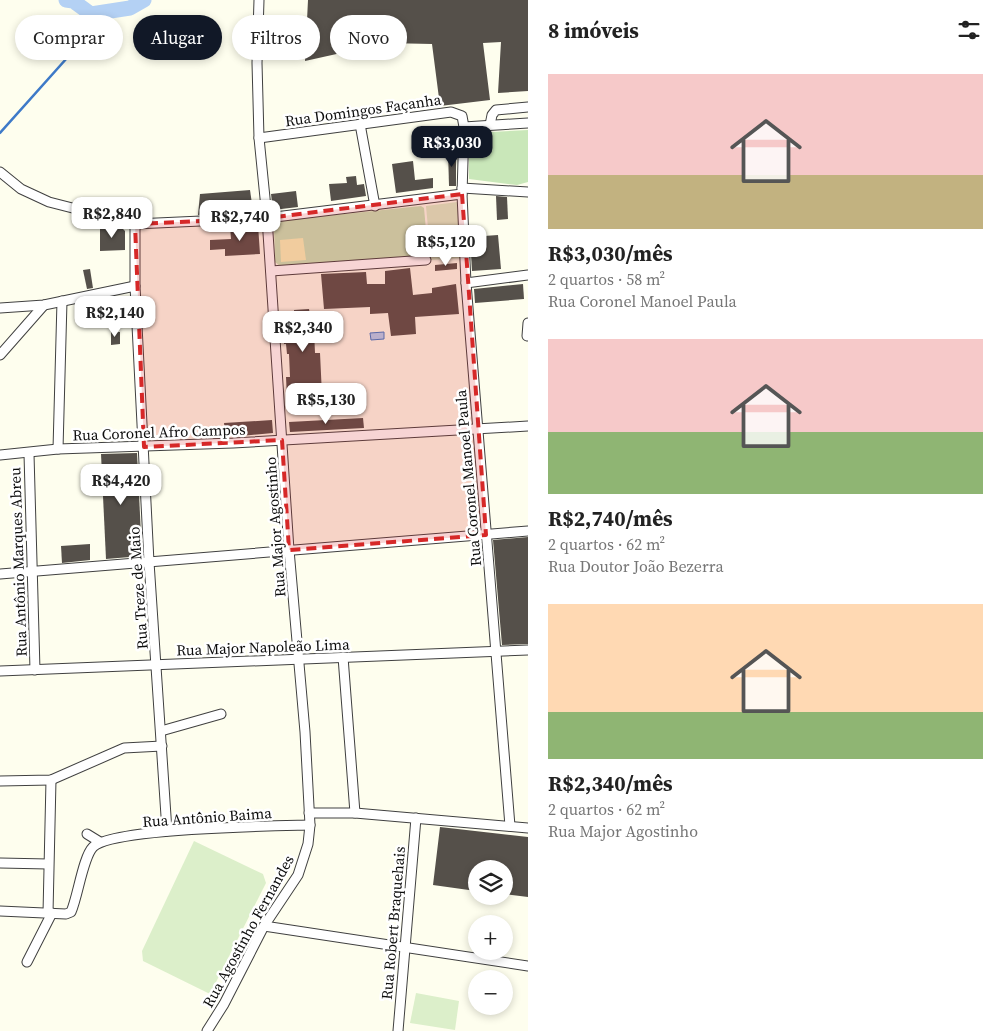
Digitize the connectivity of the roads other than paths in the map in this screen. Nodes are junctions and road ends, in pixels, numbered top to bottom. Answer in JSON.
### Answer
{"nodes":[{"id":1,"x":259,"y":0,"type":"edge"},
{"id":2,"x":528,"y":107,"type":"edge"},
{"id":3,"x":528,"y":123,"type":"edge"},
{"id":4,"x":360,"y":124,"type":"junction"},
{"id":5,"x":490,"y":125,"type":"junction"},
{"id":6,"x":464,"y":127,"type":"junction"},
{"id":7,"x":260,"y":138,"type":"junction"},
{"id":8,"x":0,"y":172,"type":"edge"},
{"id":9,"x":462,"y":191,"type":"junction"},
{"id":10,"x":528,"y":192,"type":"edge"},
{"id":11,"x":376,"y":206,"type":"junction"},
{"id":12,"x":267,"y":218,"type":"junction"},
{"id":13,"x":135,"y":224,"type":"junction"},
{"id":14,"x":426,"y":260,"type":"dead end"},
{"id":15,"x":271,"y":271,"type":"junction"},
{"id":16,"x":528,"y":275,"type":"edge"},
{"id":17,"x":466,"y":283,"type":"junction"},
{"id":18,"x":135,"y":286,"type":"junction"},
{"id":19,"x":62,"y":301,"type":"junction"},
{"id":20,"x":44,"y":305,"type":"junction"},
{"id":21,"x":0,"y":308,"type":"edge"},
{"id":22,"x":528,"y":322,"type":"edge"},
{"id":23,"x":528,"y":336,"type":"edge"},
{"id":24,"x":1,"y":352,"type":"edge"},
{"id":25,"x":528,"y":426,"type":"edge"},
{"id":26,"x":478,"y":430,"type":"junction"},
{"id":27,"x":282,"y":440,"type":"junction"},
{"id":28,"x":144,"y":447,"type":"junction"},
{"id":29,"x":58,"y":449,"type":"junction"},
{"id":30,"x":29,"y":454,"type":"junction"},
{"id":31,"x":0,"y":455,"type":"edge"},
{"id":32,"x":528,"y":530,"type":"edge"},
{"id":33,"x":486,"y":536,"type":"junction"},
{"id":34,"x":290,"y":550,"type":"junction"},
{"id":35,"x":150,"y":562,"type":"junction"},
{"id":36,"x":33,"y":572,"type":"junction"},
{"id":37,"x":0,"y":574,"type":"edge"},
{"id":38,"x":528,"y":650,"type":"edge"},
{"id":39,"x":495,"y":652,"type":"junction"},
{"id":40,"x":344,"y":657,"type":"junction"},
{"id":41,"x":298,"y":658,"type":"junction"},
{"id":42,"x":156,"y":665,"type":"junction"},
{"id":43,"x":35,"y":670,"type":"junction"},
{"id":44,"x":0,"y":672,"type":"edge"},
{"id":45,"x":221,"y":714,"type":"dead end"},
{"id":46,"x":161,"y":731,"type":"junction"},
{"id":47,"x":162,"y":746,"type":"junction"},
{"id":48,"x":0,"y":780,"type":"edge"},
{"id":49,"x":51,"y":780,"type":"junction"},
{"id":50,"x":309,"y":813,"type":"junction"},
{"id":51,"x":355,"y":813,"type":"junction"},
{"id":52,"x":416,"y":818,"type":"junction"},
{"id":53,"x":310,"y":825,"type":"junction"},
{"id":54,"x":510,"y":826,"type":"junction"},
{"id":55,"x":528,"y":828,"type":"edge"},
{"id":56,"x":167,"y":831,"type":"junction"},
{"id":57,"x":87,"y":834,"type":"dead end"},
{"id":58,"x":100,"y":842,"type":"junction"},
{"id":59,"x":0,"y":863,"type":"edge"},
{"id":60,"x":48,"y":864,"type":"junction"},
{"id":61,"x":0,"y":911,"type":"edge"},
{"id":62,"x":50,"y":913,"type":"junction"},
{"id":63,"x":264,"y":926,"type":"junction"},
{"id":64,"x":405,"y":948,"type":"junction"},
{"id":65,"x":26,"y":962,"type":"dead end"},
{"id":66,"x":528,"y":966,"type":"edge"},
{"id":67,"x":207,"y":1031,"type":"edge"},
{"id":68,"x":398,"y":1031,"type":"edge"}],
"edges":[{"from":1,"to":7,"type":"street","name":"Rua Major Agostinho"},
{"from":2,"to":5,"type":"street"},
{"from":3,"to":5,"type":"street"},
{"from":4,"to":6,"type":"street","name":"Rua Domingos Façanha"},
{"from":4,"to":7,"type":"street","name":"Rua Domingos Façanha"},
{"from":4,"to":11,"type":"street"},
{"from":5,"to":6,"type":"street"},
{"from":6,"to":9,"type":"street","name":"Rua Coronel Manoel Paula"},
{"from":7,"to":12,"type":"street","name":"Rua Major Agostinho"},
{"from":8,"to":13,"type":"street"},
{"from":9,"to":10,"type":"street"},
{"from":9,"to":11,"type":"street"},
{"from":9,"to":17,"type":"street","name":"Rua Coronel Manoel Paula"},
{"from":11,"to":12,"type":"street"},
{"from":12,"to":13,"type":"street"},
{"from":12,"to":15,"type":"street","name":"Rua Major Agostinho"},
{"from":13,"to":18,"type":"street","name":"Rua Treze de Maio"},
{"from":14,"to":15,"type":"street"},
{"from":15,"to":27,"type":"street","name":"Rua Major Agostinho"},
{"from":16,"to":17,"type":"street"},
{"from":17,"to":26,"type":"street","name":"Rua Coronel Manoel Paula"},
{"from":18,"to":19,"type":"street"},
{"from":18,"to":28,"type":"street","name":"Rua Treze de Maio"},
{"from":19,"to":20,"type":"street"},
{"from":19,"to":29,"type":"street"},
{"from":20,"to":21,"type":"street"},
{"from":20,"to":24,"type":"street"},
{"from":22,"to":23,"type":"street"},
{"from":25,"to":26,"type":"street","name":"Rua Coronel Afro Campos"},
{"from":26,"to":27,"type":"street","name":"Rua Coronel Afro Campos"},
{"from":26,"to":33,"type":"street","name":"Rua Coronel Manoel Paula"},
{"from":27,"to":28,"type":"street","name":"Rua Coronel Afro Campos"},
{"from":27,"to":34,"type":"street","name":"Rua Major Agostinho"},
{"from":28,"to":29,"type":"street","name":"Rua Coronel Afro Campos"},
{"from":28,"to":35,"type":"street","name":"Rua Treze de Maio"},
{"from":29,"to":30,"type":"street","name":"Rua Coronel Afro Campos"},
{"from":30,"to":31,"type":"street","name":"Rua Coronel Afro Campos"},
{"from":30,"to":36,"type":"street","name":"Rua Antônio Marques Abreu"},
{"from":32,"to":33,"type":"street"},
{"from":33,"to":34,"type":"street"},
{"from":33,"to":39,"type":"street","name":"Rua Coronel Manoel Paula"},
{"from":34,"to":35,"type":"street"},
{"from":34,"to":41,"type":"street","name":"Rua Major Agostinho"},
{"from":35,"to":36,"type":"street"},
{"from":35,"to":42,"type":"street","name":"Rua Treze de Maio"},
{"from":36,"to":37,"type":"street"},
{"from":36,"to":43,"type":"street","name":"Rua Antônio Marques Abreu"},
{"from":38,"to":39,"type":"street","name":"Rua Major Napoleão Lima"},
{"from":39,"to":40,"type":"street","name":"Rua Major Napoleão Lima"},
{"from":39,"to":54,"type":"street","name":"Rua Coronel Manoel Paula"},
{"from":40,"to":41,"type":"street","name":"Rua Major Napoleão Lima"},
{"from":40,"to":51,"type":"street"},
{"from":41,"to":42,"type":"street","name":"Rua Major Napoleão Lima"},
{"from":41,"to":50,"type":"street","name":"Rua Major Agostinho"},
{"from":42,"to":43,"type":"street","name":"Rua Major Napoleão Lima"},
{"from":42,"to":46,"type":"street","name":"Rua Treze de Maio"},
{"from":43,"to":44,"type":"street","name":"Rua Major Napoleão Lima"},
{"from":45,"to":46,"type":"street"},
{"from":46,"to":47,"type":"street","name":"Rua Treze de Maio"},
{"from":47,"to":49,"type":"street"},
{"from":47,"to":56,"type":"street","name":"Rua Treze de Maio"},
{"from":48,"to":49,"type":"street"},
{"from":49,"to":60,"type":"street"},
{"from":50,"to":51,"type":"street"},
{"from":50,"to":53,"type":"street","name":"Rua Agostinho Fernandes"},
{"from":51,"to":52,"type":"street"},
{"from":52,"to":54,"type":"street"},
{"from":52,"to":64,"type":"street","name":"Rua Robert Braquehais"},
{"from":53,"to":56,"type":"street","name":"Rua Antônio Baima"},
{"from":53,"to":63,"type":"street","name":"Rua Agostinho Fernandes"},
{"from":54,"to":55,"type":"street"},
{"from":56,"to":58,"type":"street","name":"Rua Antônio Baima"},
{"from":57,"to":58,"type":"street"},
{"from":58,"to":62,"type":"street"},
{"from":59,"to":60,"type":"street"},
{"from":60,"to":62,"type":"street"},
{"from":61,"to":62,"type":"street"},
{"from":62,"to":65,"type":"street"},
{"from":63,"to":64,"type":"street"},
{"from":63,"to":67,"type":"street","name":"Rua Agostinho Fernandes"},
{"from":64,"to":66,"type":"street"},
{"from":64,"to":68,"type":"street","name":"Rua Robert Braquehais"}]}
